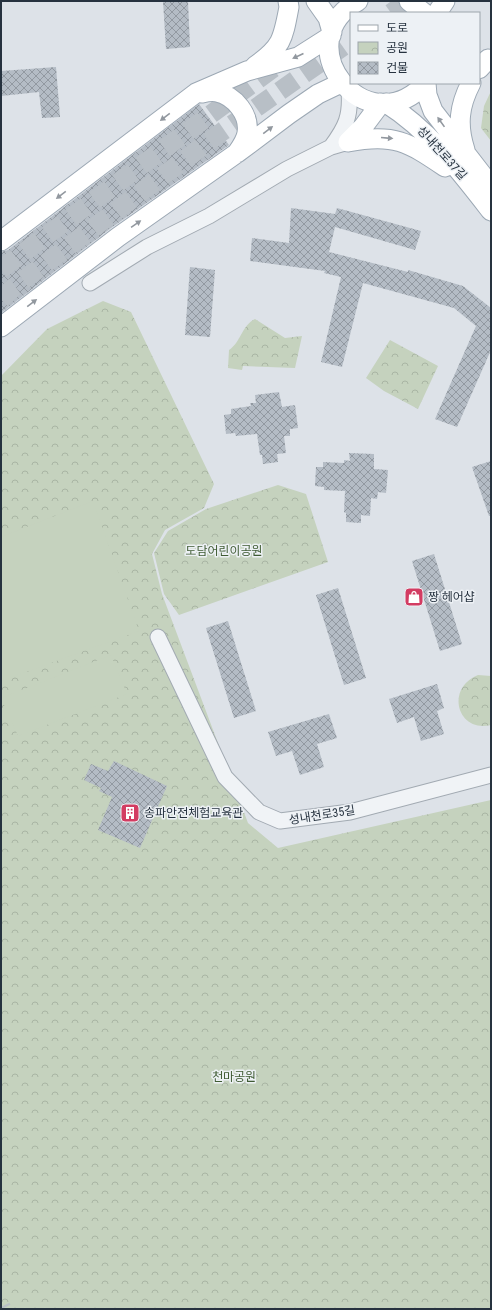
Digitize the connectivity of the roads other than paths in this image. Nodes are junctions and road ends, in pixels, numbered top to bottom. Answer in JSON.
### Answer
{"nodes":[{"id":1,"x":288,"y":1,"type":"edge"},
{"id":2,"x":316,"y":1,"type":"edge"},
{"id":3,"x":358,"y":1,"type":"edge"},
{"id":4,"x":409,"y":1,"type":"edge"},
{"id":5,"x":445,"y":1,"type":"edge"},
{"id":6,"x":455,"y":1,"type":"edge"},
{"id":7,"x":423,"y":12,"type":"edge"},
{"id":8,"x":438,"y":12,"type":"edge"},
{"id":9,"x":452,"y":12,"type":"edge"},
{"id":10,"x":331,"y":34,"type":"junction"},
{"id":11,"x":247,"y":72,"type":"junction"},
{"id":12,"x":425,"y":84,"type":"edge"},
{"id":13,"x":426,"y":84,"type":"edge"},
{"id":14,"x":471,"y":84,"type":"edge"},
{"id":15,"x":345,"y":87,"type":"junction"},
{"id":16,"x":196,"y":94,"type":"junction"},
{"id":17,"x":384,"y":103,"type":"junction"},
{"id":18,"x":340,"y":144,"type":"junction"},
{"id":19,"x":237,"y":153,"type":"junction"},
{"id":20,"x":468,"y":156,"type":"junction"},
{"id":21,"x":482,"y":187,"type":"edge"},
{"id":22,"x":491,"y":211,"type":"edge"},
{"id":23,"x":1,"y":241,"type":"edge"},
{"id":24,"x":90,"y":283,"type":"dead end"},
{"id":25,"x":1,"y":327,"type":"edge"},
{"id":26,"x":158,"y":637,"type":"dead end"},
{"id":27,"x":491,"y":775,"type":"edge"}],
"edges":[{"from":1,"to":11,"type":"main road"},
{"from":2,"to":10,"type":"main road"},
{"from":3,"to":10,"type":"main road"},
{"from":4,"to":7,"type":"main road"},
{"from":5,"to":8,"type":"main road"},
{"from":6,"to":9,"type":"main road"},
{"from":10,"to":11,"type":"main road","one_way":true},
{"from":10,"to":15,"type":"main road"},
{"from":11,"to":16,"type":"main road"},
{"from":12,"to":17,"type":"main road"},
{"from":20,"to":13,"type":"main road","name":"성내천로37길","one_way":true},
{"from":14,"to":20,"type":"main road"},
{"from":15,"to":17,"type":"main road"},
{"from":15,"to":18,"type":"street"},
{"from":19,"to":15,"type":"main road","one_way":true},
{"from":16,"to":19,"type":"main road"},
{"from":16,"to":23,"type":"main road","one_way":true},
{"from":17,"to":18,"type":"main road"},
{"from":17,"to":21,"type":"main road","name":"성내천로37길"},
{"from":18,"to":21,"type":"main road","one_way":true},
{"from":18,"to":24,"type":"street"},
{"from":25,"to":19,"type":"main road","one_way":true},
{"from":20,"to":21,"type":"main road","name":"성내천로37길"},
{"from":21,"to":22,"type":"main road","name":"성내천로37길"},
{"from":26,"to":27,"type":"street","name":"성내천로35길"}]}
